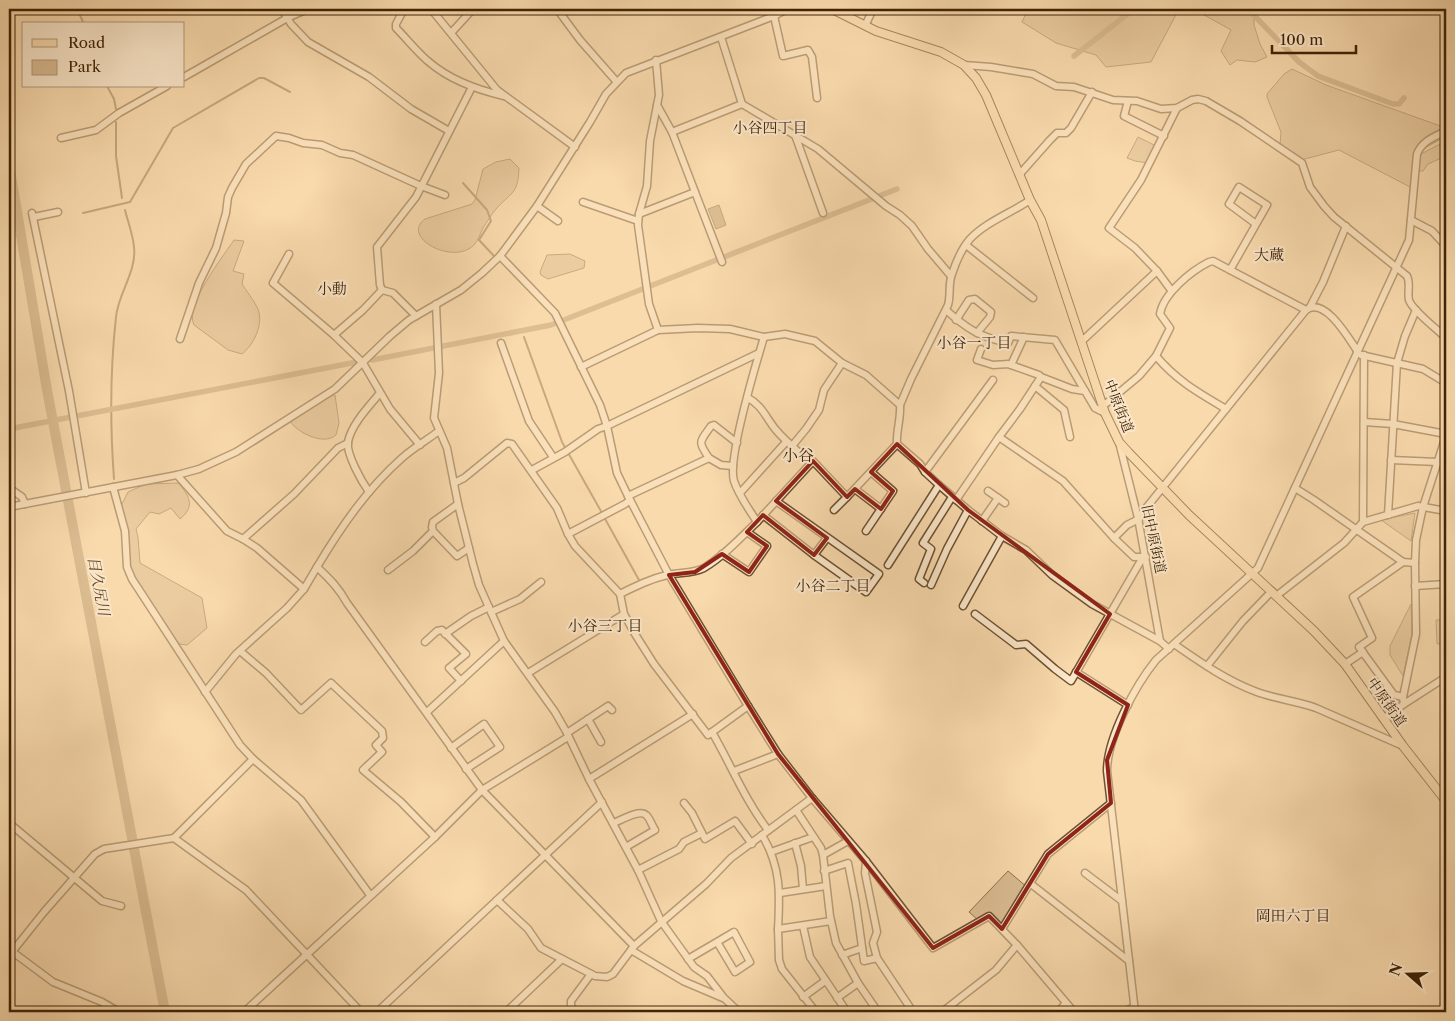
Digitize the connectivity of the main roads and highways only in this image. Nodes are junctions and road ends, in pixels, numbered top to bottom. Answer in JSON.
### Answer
{"nodes":[{"id":1,"x":832,"y":9,"type":"edge"},
{"id":2,"x":1446,"y":801,"type":"edge"}],
"edges":[{"from":1,"to":2,"type":"main road","name":"中原街道"}]}
